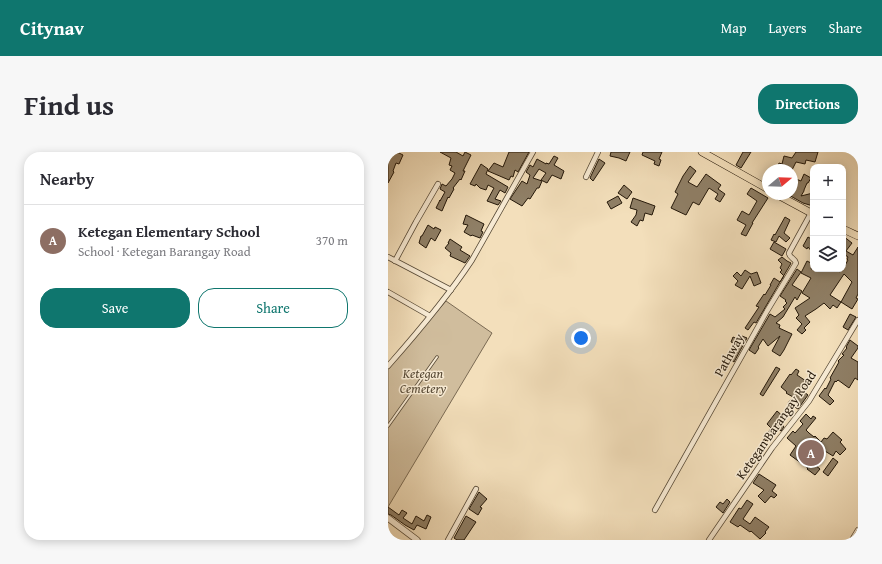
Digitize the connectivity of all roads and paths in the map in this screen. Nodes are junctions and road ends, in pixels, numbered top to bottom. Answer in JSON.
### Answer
{"nodes":[{"id":1,"x":533,"y":152,"type":"edge"},
{"id":2,"x":598,"y":152,"type":"edge"},
{"id":3,"x":702,"y":152,"type":"edge"},
{"id":4,"x":586,"y":177,"type":"dead end"},
{"id":5,"x":438,"y":184,"type":"dead end"},
{"id":6,"x":762,"y":186,"type":"edge"},
{"id":7,"x":787,"y":200,"type":"edge"},
{"id":8,"x":810,"y":213,"type":"edge"},
{"id":9,"x":810,"y":217,"type":"edge"},
{"id":10,"x":846,"y":230,"type":"edge"},
{"id":11,"x":858,"y":236,"type":"edge"},
{"id":12,"x":388,"y":257,"type":"edge"},
{"id":13,"x":395,"y":261,"type":"junction"},
{"id":14,"x":452,"y":290,"type":"junction"},
{"id":15,"x":388,"y":292,"type":"edge"},
{"id":16,"x":430,"y":316,"type":"junction"},
{"id":17,"x":858,"y":320,"type":"edge"},
{"id":18,"x":437,"y":357,"type":"dead end"},
{"id":19,"x":388,"y":366,"type":"edge"},
{"id":20,"x":388,"y":426,"type":"edge"},
{"id":21,"x":476,"y":489,"type":"dead end"},
{"id":22,"x":655,"y":510,"type":"dead end"},
{"id":23,"x":388,"y":518,"type":"edge"},
{"id":24,"x":858,"y":530,"type":"edge"},
{"id":25,"x":417,"y":540,"type":"edge"},
{"id":26,"x":448,"y":540,"type":"edge"},
{"id":27,"x":709,"y":540,"type":"edge"},
{"id":28,"x":852,"y":540,"type":"edge"}],
"edges":[{"from":1,"to":14,"type":"street"},
{"from":2,"to":4,"type":"street"},
{"from":3,"to":6,"type":"main road"},
{"from":5,"to":13,"type":"street"},
{"from":7,"to":8,"type":"main road"},
{"from":9,"to":22,"type":"street","name":"Pathway"},
{"from":10,"to":11,"type":"main road"},
{"from":12,"to":13,"type":"street"},
{"from":13,"to":14,"type":"street"},
{"from":14,"to":16,"type":"street"},
{"from":15,"to":16,"type":"street"},
{"from":16,"to":19,"type":"street"},
{"from":17,"to":27,"type":"street","name":"Ketegan Barangay Road"},
{"from":18,"to":20,"type":"lane"},
{"from":21,"to":26,"type":"street"},
{"from":23,"to":25,"type":"street"},
{"from":24,"to":28,"type":"street"}]}
